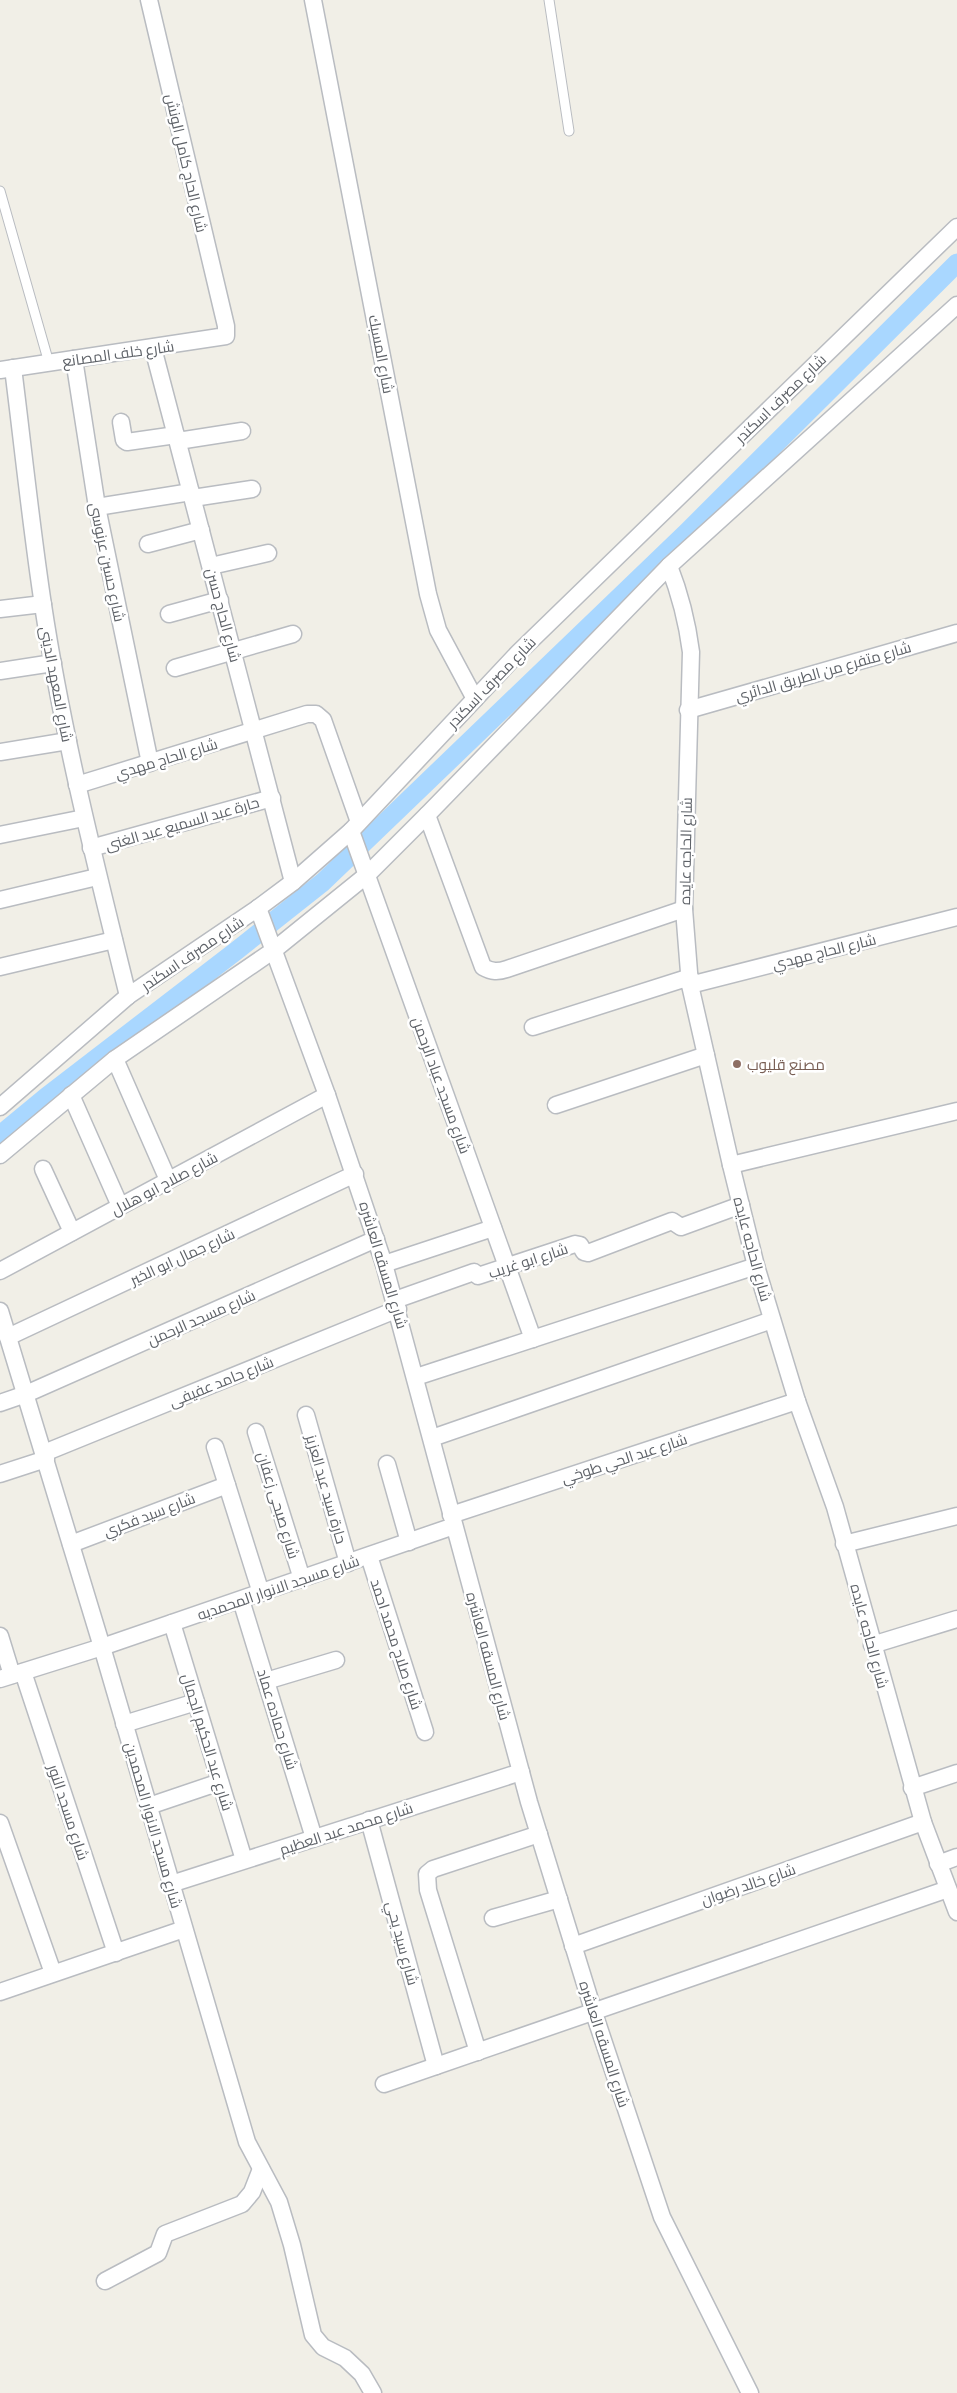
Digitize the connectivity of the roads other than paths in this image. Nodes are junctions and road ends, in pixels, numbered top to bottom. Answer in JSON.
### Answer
{"nodes":[{"id":1,"x":148,"y":0,"type":"edge"},
{"id":2,"x":313,"y":0,"type":"edge"},
{"id":3,"x":549,"y":0,"type":"edge"},
{"id":4,"x":569,"y":131,"type":"dead end"},
{"id":5,"x":0,"y":191,"type":"edge"},
{"id":6,"x":957,"y":227,"type":"edge"},
{"id":7,"x":957,"y":305,"type":"edge"},
{"id":8,"x":226,"y":326,"type":"joint"},
{"id":9,"x":153,"y":348,"type":"junction"},
{"id":10,"x":74,"y":359,"type":"junction"},
{"id":11,"x":49,"y":363,"type":"junction"},
{"id":12,"x":6,"y":369,"type":"edge"},
{"id":13,"x":121,"y":422,"type":"dead end"},
{"id":14,"x":242,"y":431,"type":"dead end"},
{"id":15,"x":177,"y":438,"type":"junction"},
{"id":16,"x":252,"y":489,"type":"dead end"},
{"id":17,"x":192,"y":495,"type":"junction"},
{"id":18,"x":97,"y":507,"type":"junction"},
{"id":19,"x":201,"y":530,"type":"junction"},
{"id":20,"x":148,"y":544,"type":"dead end"},
{"id":21,"x":268,"y":553,"type":"dead end"},
{"id":22,"x":211,"y":566,"type":"junction"},
{"id":23,"x":669,"y":566,"type":"junction"},
{"id":24,"x":220,"y":600,"type":"junction"},
{"id":25,"x":42,"y":604,"type":"junction"},
{"id":26,"x":0,"y":608,"type":"edge"},
{"id":27,"x":169,"y":614,"type":"dead end"},
{"id":28,"x":957,"y":633,"type":"edge"},
{"id":29,"x":293,"y":634,"type":"dead end"},
{"id":30,"x":233,"y":652,"type":"junction"},
{"id":31,"x":53,"y":663,"type":"junction"},
{"id":32,"x":175,"y":668,"type":"dead end"},
{"id":33,"x":0,"y":671,"type":"edge"},
{"id":34,"x":475,"y":699,"type":"junction"},
{"id":35,"x":688,"y":710,"type":"junction"},
{"id":36,"x":254,"y":731,"type":"junction"},
{"id":37,"x":68,"y":741,"type":"junction"},
{"id":38,"x":0,"y":752,"type":"edge"},
{"id":39,"x":150,"y":763,"type":"junction"},
{"id":40,"x":77,"y":785,"type":"junction"},
{"id":41,"x":272,"y":798,"type":"junction"},
{"id":42,"x":427,"y":815,"type":"junction"},
{"id":43,"x":84,"y":818,"type":"junction"},
{"id":44,"x":355,"y":827,"type":"junction"},
{"id":45,"x":0,"y":835,"type":"edge"},
{"id":46,"x":91,"y":848,"type":"junction"},
{"id":47,"x":368,"y":874,"type":"junction"},
{"id":48,"x":97,"y":877,"type":"junction"},
{"id":49,"x":293,"y":882,"type":"junction"},
{"id":50,"x":0,"y":900,"type":"edge"},
{"id":51,"x":258,"y":908,"type":"junction"},
{"id":52,"x":684,"y":908,"type":"junction"},
{"id":53,"x":957,"y":917,"type":"edge"},
{"id":54,"x":114,"y":940,"type":"junction"},
{"id":55,"x":274,"y":950,"type":"junction"},
{"id":56,"x":0,"y":967,"type":"edge"},
{"id":57,"x":690,"y":981,"type":"junction"},
{"id":58,"x":128,"y":996,"type":"junction"},
{"id":59,"x":533,"y":1027,"type":"dead end"},
{"id":60,"x":706,"y":1055,"type":"junction"},
{"id":61,"x":114,"y":1059,"type":"junction"},
{"id":62,"x":71,"y":1095,"type":"junction"},
{"id":63,"x":327,"y":1095,"type":"junction"},
{"id":64,"x":556,"y":1105,"type":"dead end"},
{"id":65,"x":0,"y":1107,"type":"edge"},
{"id":66,"x":957,"y":1111,"type":"edge"},
{"id":67,"x":0,"y":1155,"type":"edge"},
{"id":68,"x":731,"y":1165,"type":"junction"},
{"id":69,"x":43,"y":1169,"type":"dead end"},
{"id":70,"x":355,"y":1174,"type":"junction"},
{"id":71,"x":168,"y":1180,"type":"junction"},
{"id":72,"x":741,"y":1205,"type":"junction"},
{"id":73,"x":120,"y":1206,"type":"junction"},
{"id":74,"x":493,"y":1228,"type":"junction"},
{"id":75,"x":72,"y":1232,"type":"junction"},
{"id":76,"x":376,"y":1239,"type":"junction"},
{"id":77,"x":384,"y":1264,"type":"junction"},
{"id":78,"x":756,"y":1266,"type":"junction"},
{"id":79,"x":507,"y":1267,"type":"junction"},
{"id":80,"x":0,"y":1271,"type":"edge"},
{"id":81,"x":397,"y":1304,"type":"junction"},
{"id":82,"x":0,"y":1311,"type":"edge"},
{"id":83,"x":772,"y":1320,"type":"junction"},
{"id":84,"x":8,"y":1337,"type":"junction"},
{"id":85,"x":533,"y":1339,"type":"junction"},
{"id":86,"x":416,"y":1377,"type":"junction"},
{"id":87,"x":26,"y":1394,"type":"junction"},
{"id":88,"x":797,"y":1401,"type":"junction"},
{"id":89,"x":0,"y":1402,"type":"edge"},
{"id":90,"x":306,"y":1415,"type":"dead end"},
{"id":91,"x":256,"y":1432,"type":"dead end"},
{"id":92,"x":432,"y":1438,"type":"junction"},
{"id":93,"x":215,"y":1447,"type":"dead end"},
{"id":94,"x":45,"y":1456,"type":"junction"},
{"id":95,"x":387,"y":1464,"type":"dead end"},
{"id":96,"x":0,"y":1474,"type":"edge"},
{"id":97,"x":227,"y":1485,"type":"junction"},
{"id":98,"x":957,"y":1516,"type":"edge"},
{"id":99,"x":453,"y":1520,"type":"junction"},
{"id":100,"x":409,"y":1542,"type":"junction"},
{"id":101,"x":71,"y":1544,"type":"junction"},
{"id":102,"x":844,"y":1544,"type":"junction"},
{"id":103,"x":369,"y":1556,"type":"junction"},
{"id":104,"x":348,"y":1563,"type":"junction"},
{"id":105,"x":302,"y":1579,"type":"junction"},
{"id":106,"x":261,"y":1593,"type":"junction"},
{"id":107,"x":242,"y":1600,"type":"junction"},
{"id":108,"x":957,"y":1619,"type":"edge"},
{"id":109,"x":172,"y":1623,"type":"junction"},
{"id":110,"x":0,"y":1636,"type":"edge"},
{"id":111,"x":872,"y":1645,"type":"junction"},
{"id":112,"x":102,"y":1648,"type":"junction"},
{"id":113,"x":336,"y":1660,"type":"dead end"},
{"id":114,"x":12,"y":1675,"type":"edge"},
{"id":115,"x":266,"y":1681,"type":"junction"},
{"id":116,"x":196,"y":1702,"type":"junction"},
{"id":117,"x":124,"y":1724,"type":"junction"},
{"id":118,"x":425,"y":1732,"type":"dead end"},
{"id":119,"x":521,"y":1772,"type":"junction"},
{"id":120,"x":957,"y":1772,"type":"edge"},
{"id":121,"x":220,"y":1782,"type":"junction"},
{"id":122,"x":912,"y":1788,"type":"junction"},
{"id":123,"x":149,"y":1806,"type":"junction"},
{"id":124,"x":369,"y":1820,"type":"junction"},
{"id":125,"x":923,"y":1822,"type":"junction"},
{"id":126,"x":0,"y":1823,"type":"edge"},
{"id":127,"x":539,"y":1834,"type":"junction"},
{"id":128,"x":314,"y":1838,"type":"junction"},
{"id":129,"x":957,"y":1857,"type":"edge"},
{"id":130,"x":244,"y":1860,"type":"junction"},
{"id":131,"x":938,"y":1864,"type":"junction"},
{"id":132,"x":171,"y":1884,"type":"junction"},
{"id":133,"x":948,"y":1889,"type":"junction"},
{"id":134,"x":559,"y":1899,"type":"junction"},
{"id":135,"x":957,"y":1912,"type":"edge"},
{"id":136,"x":493,"y":1918,"type":"dead end"},
{"id":137,"x":184,"y":1929,"type":"junction"},
{"id":138,"x":573,"y":1946,"type":"junction"},
{"id":139,"x":116,"y":1953,"type":"junction"},
{"id":140,"x":53,"y":1973,"type":"junction"},
{"id":141,"x":0,"y":1992,"type":"edge"},
{"id":142,"x":594,"y":2013,"type":"junction"},
{"id":143,"x":478,"y":2052,"type":"junction"},
{"id":144,"x":436,"y":2066,"type":"junction"},
{"id":145,"x":384,"y":2084,"type":"dead end"},
{"id":146,"x":261,"y":2169,"type":"junction"},
{"id":147,"x":105,"y":2281,"type":"dead end"},
{"id":148,"x":373,"y":2393,"type":"edge"},
{"id":149,"x":750,"y":2393,"type":"edge"}],
"edges":[{"from":1,"to":8,"type":"street","name":"شارع الحاج كامل الونش"},
{"from":2,"to":34,"type":"street","name":"شارع المسبك"},
{"from":3,"to":4,"type":"lane"},
{"from":5,"to":11,"type":"lane"},
{"from":6,"to":34,"type":"street","name":"شارع مصرف اسكندر"},
{"from":7,"to":23,"type":"street"},
{"from":8,"to":9,"type":"street","name":"شارع خلف المصانع"},
{"from":9,"to":10,"type":"street","name":"شارع خلف المصانع"},
{"from":9,"to":15,"type":"street","name":"شارع الحاج حسن"},
{"from":10,"to":11,"type":"street","name":"شارع خلف المصانع"},
{"from":10,"to":18,"type":"street","name":"شارع حسين عرنوسى"},
{"from":11,"to":12,"type":"street","name":"شارع خلف المصانع"},
{"from":12,"to":25,"type":"street","name":"شارع المعهد الدينى"},
{"from":13,"to":15,"type":"street"},
{"from":14,"to":15,"type":"street"},
{"from":15,"to":17,"type":"street","name":"شارع الحاج حسن"},
{"from":16,"to":17,"type":"street"},
{"from":17,"to":18,"type":"street"},
{"from":17,"to":19,"type":"street","name":"شارع الحاج حسن"},
{"from":18,"to":39,"type":"street","name":"شارع حسين عرنوسى"},
{"from":19,"to":20,"type":"street"},
{"from":19,"to":22,"type":"street","name":"شارع الحاج حسن"},
{"from":21,"to":22,"type":"street"},
{"from":22,"to":24,"type":"street","name":"شارع الحاج حسن"},
{"from":23,"to":35,"type":"street","name":"شارع الحاجه عايده"},
{"from":23,"to":42,"type":"street"},
{"from":24,"to":27,"type":"street"},
{"from":24,"to":30,"type":"street","name":"شارع الحاج حسن"},
{"from":25,"to":26,"type":"street"},
{"from":25,"to":31,"type":"street","name":"شارع المعهد الدينى"},
{"from":28,"to":35,"type":"street","name":"شارع متفرع من الطريق الدائري"},
{"from":29,"to":30,"type":"street"},
{"from":30,"to":32,"type":"street"},
{"from":30,"to":36,"type":"street","name":"شارع الحاج حسن"},
{"from":31,"to":33,"type":"street"},
{"from":31,"to":37,"type":"street","name":"شارع المعهد الدينى"},
{"from":34,"to":44,"type":"street","name":"شارع مصرف اسكندر"},
{"from":35,"to":52,"type":"street","name":"شارع الحاجه عايده"},
{"from":36,"to":39,"type":"street","name":"شارع الحاج مهدي"},
{"from":36,"to":41,"type":"street","name":"شارع الحاج حسن"},
{"from":36,"to":44,"type":"street","name":"شارع الحاج مهدي"},
{"from":37,"to":38,"type":"street"},
{"from":37,"to":40,"type":"street","name":"شارع المعهد الدينى"},
{"from":39,"to":40,"type":"street","name":"شارع الحاج مهدي"},
{"from":40,"to":43,"type":"street","name":"شارع المعهد الدينى"},
{"from":41,"to":46,"type":"street","name":"حارة عبد السميع عبد الغنى"},
{"from":41,"to":49,"type":"street","name":"شارع الحاج حسن"},
{"from":42,"to":47,"type":"street"},
{"from":42,"to":52,"type":"street"},
{"from":43,"to":45,"type":"street"},
{"from":43,"to":46,"type":"street","name":"شارع المعهد الدينى"},
{"from":44,"to":47,"type":"street","name":"شارع مسجد عباد الرحمن"},
{"from":44,"to":49,"type":"street","name":"شارع مصرف اسكندر"},
{"from":46,"to":48,"type":"street","name":"شارع المعهد الدينى"},
{"from":47,"to":55,"type":"street"},
{"from":47,"to":74,"type":"street","name":"شارع مسجد عباد الرحمن"},
{"from":48,"to":50,"type":"street"},
{"from":48,"to":54,"type":"street","name":"شارع المعهد الدينى"},
{"from":49,"to":51,"type":"street","name":"شارع مصرف اسكندر"},
{"from":51,"to":55,"type":"street","name":"شارع المسقه العاشره"},
{"from":51,"to":58,"type":"street","name":"شارع مصرف اسكندر"},
{"from":52,"to":57,"type":"street","name":"شارع الحاجه عايده"},
{"from":53,"to":57,"type":"street","name":"شارع الحاج مهدي"},
{"from":54,"to":56,"type":"street"},
{"from":54,"to":58,"type":"street","name":"شارع المعهد الدينى"},
{"from":55,"to":61,"type":"street"},
{"from":55,"to":63,"type":"street","name":"شارع المسقه العاشره"},
{"from":57,"to":59,"type":"street","name":"شارع الحاج مهدي"},
{"from":57,"to":60,"type":"street","name":"شارع الحاجه عايده"},
{"from":58,"to":65,"type":"street","name":"شارع مصرف اسكندر"},
{"from":60,"to":64,"type":"street"},
{"from":60,"to":68,"type":"street","name":"شارع الحاجه عايده"},
{"from":61,"to":62,"type":"street"},
{"from":61,"to":71,"type":"street"},
{"from":62,"to":67,"type":"street"},
{"from":62,"to":73,"type":"street"},
{"from":63,"to":70,"type":"street","name":"شارع المسقه العاشره"},
{"from":63,"to":71,"type":"street","name":"شارع صلاح ابو هلال"},
{"from":66,"to":68,"type":"street"},
{"from":68,"to":72,"type":"street","name":"شارع الحاجه عايده"},
{"from":69,"to":75,"type":"street"},
{"from":70,"to":76,"type":"street","name":"شارع المسقه العاشره"},
{"from":70,"to":84,"type":"street","name":"شارع جمال ابو الخير"},
{"from":71,"to":73,"type":"street","name":"شارع صلاح ابو هلال"},
{"from":72,"to":78,"type":"street","name":"شارع الحاجه عايده"},
{"from":72,"to":79,"type":"street","name":"شارع ابو غريب"},
{"from":73,"to":75,"type":"street","name":"شارع صلاح ابو هلال"},
{"from":74,"to":77,"type":"street"},
{"from":74,"to":79,"type":"street","name":"شارع مسجد عباد الرحمن"},
{"from":75,"to":80,"type":"street","name":"شارع صلاح ابو هلال"},
{"from":76,"to":77,"type":"street","name":"شارع المسقه العاشره"},
{"from":76,"to":87,"type":"street","name":"شارع مسجد الرحمن"},
{"from":77,"to":81,"type":"street","name":"شارع المسقه العاشره"},
{"from":78,"to":83,"type":"street","name":"شارع الحاجه عايده"},
{"from":78,"to":85,"type":"street"},
{"from":79,"to":81,"type":"street","name":"شارع ابو غريب"},
{"from":79,"to":85,"type":"street","name":"شارع مسجد عباد الرحمن"},
{"from":81,"to":86,"type":"street","name":"شارع المسقه العاشره"},
{"from":81,"to":94,"type":"street","name":"شارع حامد عفيفى"},
{"from":82,"to":84,"type":"street","name":"شارع مسجد الانوار المحمدين"},
{"from":83,"to":88,"type":"street","name":"شارع الحاجه عايده"},
{"from":83,"to":92,"type":"street"},
{"from":84,"to":87,"type":"street","name":"شارع مسجد الانوار المحمدين"},
{"from":85,"to":86,"type":"street"},
{"from":86,"to":92,"type":"street","name":"شارع المسقه العاشره"},
{"from":87,"to":89,"type":"street","name":"شارع مسجد الرحمن"},
{"from":87,"to":94,"type":"street","name":"شارع مسجد الانوار المحمدين"},
{"from":88,"to":99,"type":"street","name":"شارع عبد الحي طوخي"},
{"from":88,"to":102,"type":"street","name":"شارع الحاجه عايده"},
{"from":90,"to":104,"type":"street","name":"حارة سيد عبد العزيز"},
{"from":91,"to":105,"type":"street","name":"شارع صبحى زعفان"},
{"from":92,"to":99,"type":"street","name":"شارع المسقه العاشره"},
{"from":93,"to":97,"type":"street"},
{"from":94,"to":96,"type":"street","name":"شارع حامد عفيفى"},
{"from":94,"to":101,"type":"street","name":"شارع مسجد الانوار المحمدين"},
{"from":95,"to":100,"type":"street"},
{"from":97,"to":101,"type":"street","name":"شارع سيد فكري"},
{"from":97,"to":106,"type":"street"},
{"from":98,"to":102,"type":"street"},
{"from":99,"to":100,"type":"street","name":"شارع مسجد الانوار المحمديه"},
{"from":99,"to":119,"type":"street","name":"شارع المسقه العاشره"},
{"from":100,"to":103,"type":"street","name":"شارع مسجد الانوار المحمديه"},
{"from":101,"to":112,"type":"street","name":"شارع مسجد الانوار المحمدين"},
{"from":102,"to":111,"type":"street","name":"شارع الحاجه عايده"},
{"from":103,"to":104,"type":"street","name":"شارع مسجد الانوار المحمديه"},
{"from":103,"to":118,"type":"street","name":"شارع صلاح محمد احمد"},
{"from":104,"to":105,"type":"street","name":"شارع مسجد الانوار المحمديه"},
{"from":105,"to":106,"type":"street","name":"شارع مسجد الانوار المحمديه"},
{"from":106,"to":107,"type":"street","name":"شارع مسجد الانوار المحمديه"},
{"from":107,"to":109,"type":"street","name":"شارع مسجد الانوار المحمديه"},
{"from":107,"to":115,"type":"street","name":"شارع حماده عماد"},
{"from":108,"to":111,"type":"street"},
{"from":109,"to":112,"type":"street","name":"شارع مسجد الانوار المحمديه"},
{"from":109,"to":116,"type":"street","name":"شارع عبد الحكيم الجمال"},
{"from":110,"to":114,"type":"street","name":"شارع مسجد النور"},
{"from":111,"to":122,"type":"street","name":"شارع الحاجه عايده"},
{"from":112,"to":114,"type":"street","name":"شارع مسجد الانوار المحمديه"},
{"from":112,"to":117,"type":"street","name":"شارع مسجد الانوار المحمدين"},
{"from":113,"to":115,"type":"street"},
{"from":114,"to":139,"type":"street","name":"شارع مسجد النور"},
{"from":115,"to":128,"type":"street","name":"شارع حماده عماد"},
{"from":116,"to":117,"type":"street"},
{"from":116,"to":121,"type":"street","name":"شارع عبد الحكيم الجمال"},
{"from":117,"to":123,"type":"street","name":"شارع مسجد الانوار المحمدين"},
{"from":119,"to":124,"type":"street","name":"شارع محمد عبد العظيم"},
{"from":119,"to":127,"type":"street","name":"شارع المسقه العاشره"},
{"from":120,"to":122,"type":"street"},
{"from":121,"to":123,"type":"street"},
{"from":121,"to":130,"type":"street","name":"شارع عبد الحكيم الجمال"},
{"from":122,"to":125,"type":"street","name":"شارع الحاجه عايده"},
{"from":123,"to":132,"type":"street","name":"شارع مسجد الانوار المحمدين"},
{"from":124,"to":128,"type":"street","name":"شارع محمد عبد العظيم"},
{"from":124,"to":144,"type":"street","name":"شارع سيد يحي"},
{"from":125,"to":131,"type":"street","name":"شارع الحاجه عايده"},
{"from":125,"to":138,"type":"street","name":"شارع خالد رضوان"},
{"from":126,"to":140,"type":"street"},
{"from":127,"to":134,"type":"street","name":"شارع المسقه العاشره"},
{"from":127,"to":143,"type":"street"},
{"from":128,"to":130,"type":"street","name":"شارع محمد عبد العظيم"},
{"from":129,"to":131,"type":"street"},
{"from":130,"to":132,"type":"street","name":"شارع محمد عبد العظيم"},
{"from":131,"to":133,"type":"street","name":"شارع الحاجه عايده"},
{"from":132,"to":137,"type":"street","name":"شارع مسجد الانوار المحمدين"},
{"from":133,"to":135,"type":"street","name":"شارع الحاجه عايده"},
{"from":133,"to":142,"type":"street"},
{"from":134,"to":136,"type":"street"},
{"from":134,"to":138,"type":"street","name":"شارع المسقه العاشره"},
{"from":137,"to":139,"type":"street"},
{"from":137,"to":146,"type":"street","name":"شارع مسجد الانوار المحمدين"},
{"from":138,"to":142,"type":"street","name":"شارع المسقه العاشره"},
{"from":139,"to":140,"type":"street"},
{"from":140,"to":141,"type":"street"},
{"from":142,"to":143,"type":"street"},
{"from":142,"to":149,"type":"street","name":"شارع المسقه العاشره"},
{"from":143,"to":144,"type":"street"},
{"from":144,"to":145,"type":"street"},
{"from":146,"to":147,"type":"street"},
{"from":146,"to":148,"type":"street","name":"شارع مسجد الانوار المحمدين"}]}
